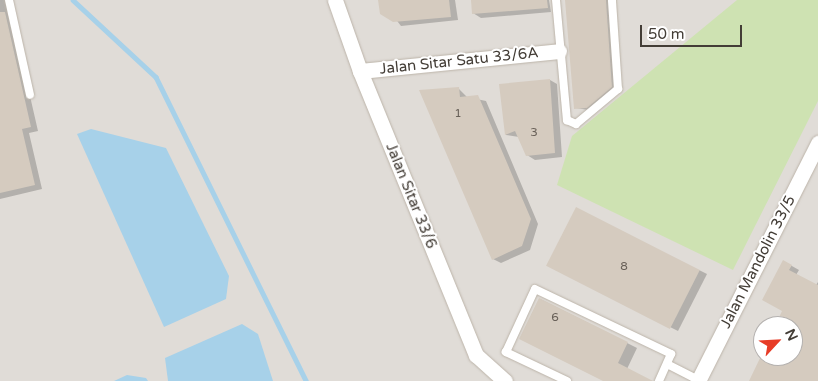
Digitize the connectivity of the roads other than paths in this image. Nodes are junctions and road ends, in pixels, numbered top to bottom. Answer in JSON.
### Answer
{"nodes":[{"id":1,"x":9,"y":0,"type":"edge"},
{"id":2,"x":335,"y":0,"type":"edge"},
{"id":3,"x":556,"y":0,"type":"edge"},
{"id":4,"x":612,"y":0,"type":"edge"},
{"id":5,"x":559,"y":51,"type":"junction"},
{"id":6,"x":360,"y":71,"type":"junction"},
{"id":7,"x":30,"y":95,"type":"dead end"},
{"id":8,"x":818,"y":144,"type":"edge"},
{"id":9,"x":667,"y":364,"type":"junction"},
{"id":10,"x":698,"y":380,"type":"edge"},
{"id":11,"x":505,"y":381,"type":"edge"},
{"id":12,"x":566,"y":381,"type":"edge"},
{"id":13,"x":659,"y":381,"type":"edge"}],
"edges":[{"from":1,"to":7,"type":"lane"},
{"from":2,"to":6,"type":"street","name":"Jalan Sitar 33/6"},
{"from":3,"to":5,"type":"lane"},
{"from":4,"to":5,"type":"lane"},
{"from":5,"to":6,"type":"street","name":"Jalan Sitar Satu 33/6A"},
{"from":6,"to":11,"type":"street","name":"Jalan Sitar 33/6"},
{"from":8,"to":10,"type":"street","name":"Jalan Mandolin 33/5"},
{"from":9,"to":10,"type":"lane"},
{"from":9,"to":12,"type":"lane"},
{"from":9,"to":13,"type":"lane"}]}
